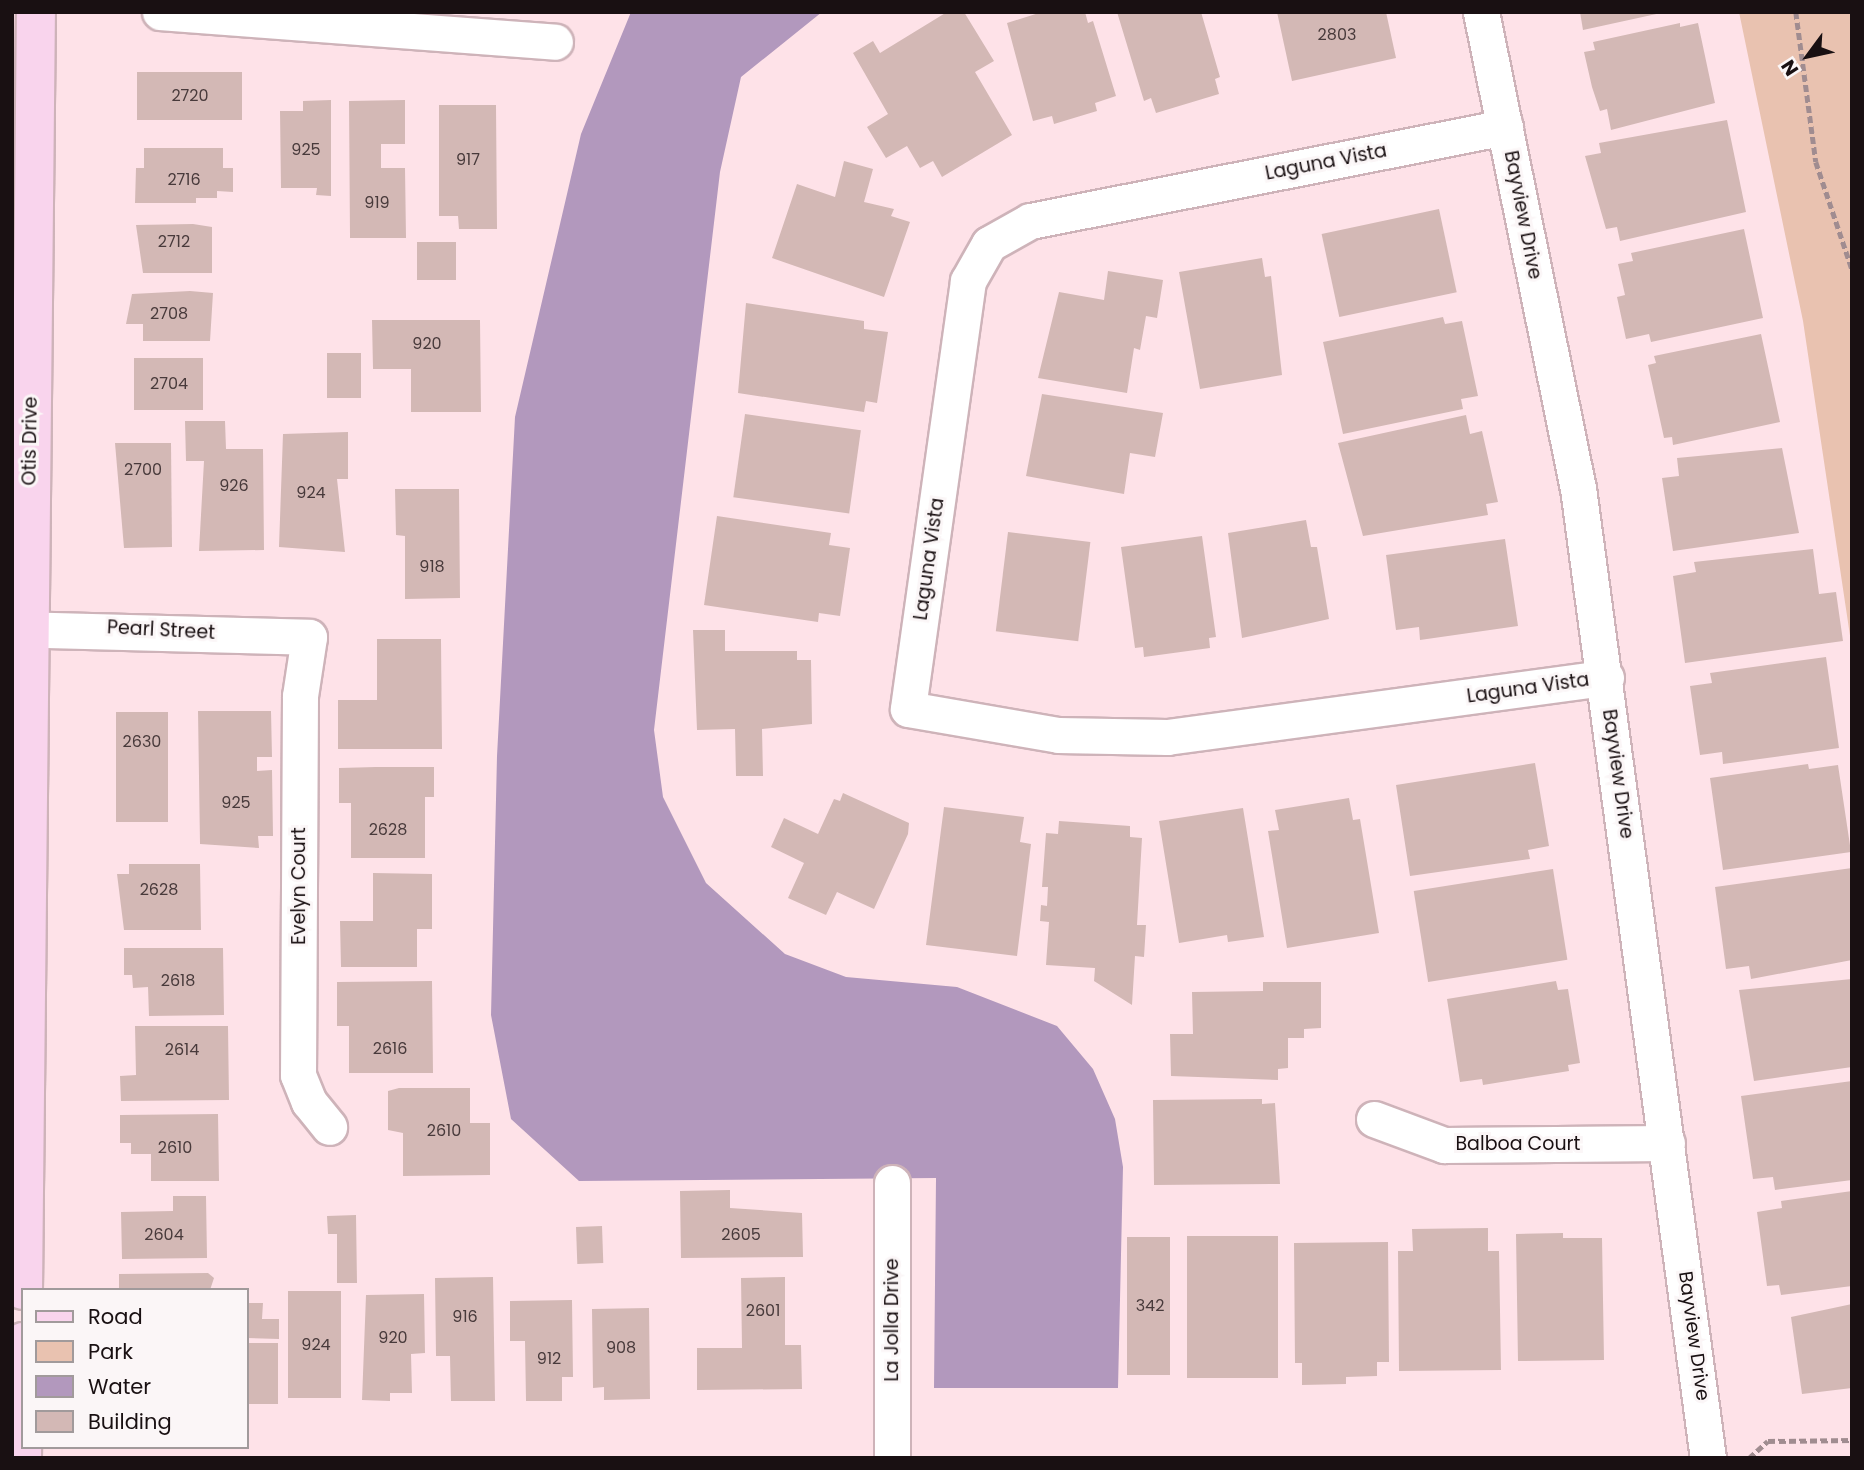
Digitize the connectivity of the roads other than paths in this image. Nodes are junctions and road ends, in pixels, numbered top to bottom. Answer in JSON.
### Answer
{"nodes":[{"id":1,"x":36,"y":12,"type":"edge"},
{"id":2,"x":160,"y":12,"type":"edge"},
{"id":3,"x":1481,"y":12,"type":"edge"},
{"id":4,"x":555,"y":42,"type":"dead end"},
{"id":5,"x":1505,"y":127,"type":"junction"},
{"id":6,"x":20,"y":629,"type":"edge"},
{"id":7,"x":309,"y":637,"type":"joint"},
{"id":8,"x":1606,"y":678,"type":"junction"},
{"id":9,"x":1374,"y":1119,"type":"dead end"},
{"id":10,"x":329,"y":1127,"type":"dead end"},
{"id":11,"x":1667,"y":1143,"type":"junction"},
{"id":12,"x":892,"y":1183,"type":"dead end"},
{"id":13,"x":23,"y":1288,"type":"edge"},
{"id":14,"x":892,"y":1458,"type":"edge"},
{"id":15,"x":1708,"y":1458,"type":"edge"}],
"edges":[{"from":1,"to":6,"type":"main road","name":"Otis Drive"},
{"from":2,"to":4,"type":"street"},
{"from":3,"to":5,"type":"street","name":"Bayview Drive"},
{"from":5,"to":8,"type":"street","name":"Bayview Drive"},
{"from":5,"to":8,"type":"street","name":"Laguna Vista"},
{"from":6,"to":7,"type":"street","name":"Pearl Street"},
{"from":6,"to":13,"type":"main road","name":"Otis Drive"},
{"from":7,"to":10,"type":"street","name":"Evelyn Court"},
{"from":8,"to":11,"type":"street","name":"Bayview Drive"},
{"from":9,"to":11,"type":"street","name":"Balboa Court"},
{"from":11,"to":15,"type":"street","name":"Bayview Drive"},
{"from":12,"to":14,"type":"street","name":"La Jolla Drive"}]}
